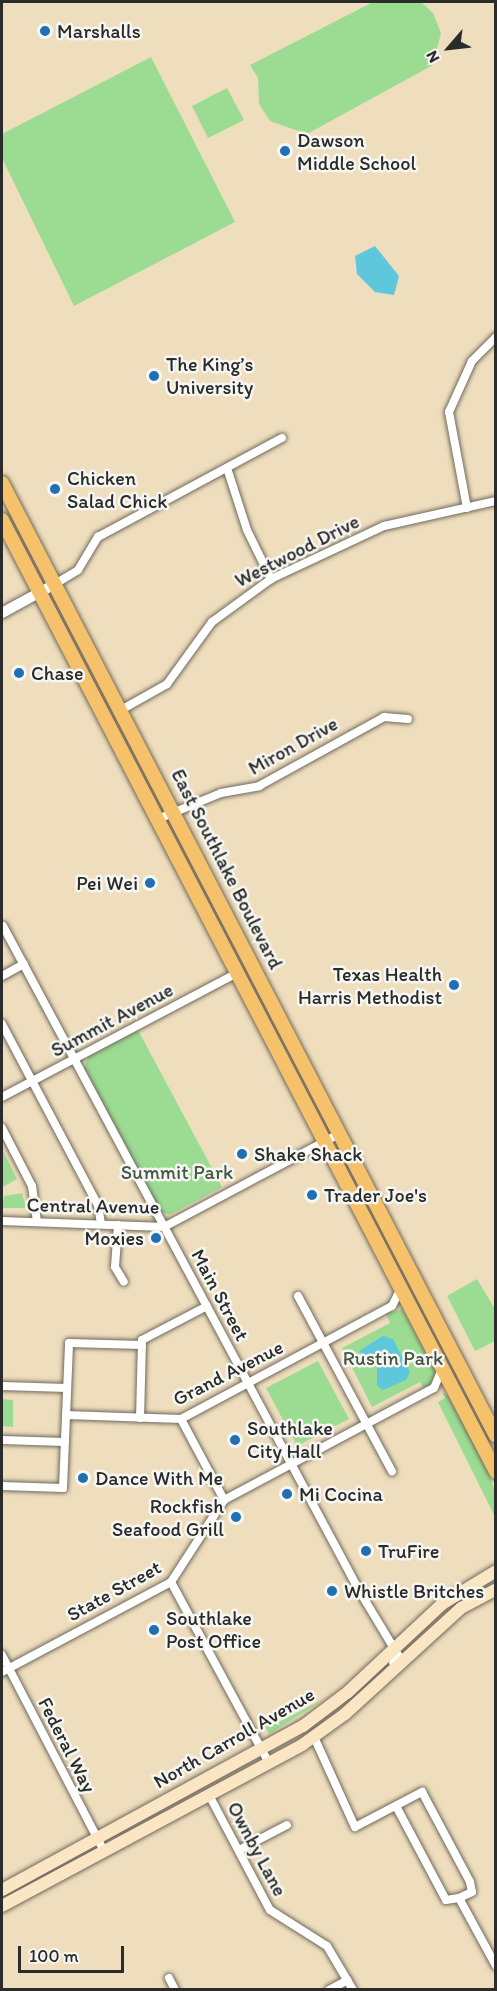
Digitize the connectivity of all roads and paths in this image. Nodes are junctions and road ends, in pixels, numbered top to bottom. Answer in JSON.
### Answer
{"nodes":[{"id":1,"x":495,"y":338,"type":"edge"},
{"id":2,"x":282,"y":438,"type":"dead end"},
{"id":3,"x":227,"y":468,"type":"junction"},
{"id":4,"x":2,"y":483,"type":"edge"},
{"id":5,"x":495,"y":501,"type":"edge"},
{"id":6,"x":467,"y":508,"type":"junction"},
{"id":7,"x":2,"y":520,"type":"edge"},
{"id":8,"x":271,"y":579,"type":"junction"},
{"id":9,"x":55,"y":584,"type":"junction"},
{"id":10,"x":39,"y":593,"type":"junction"},
{"id":11,"x":2,"y":614,"type":"edge"},
{"id":12,"x":121,"y":710,"type":"junction"},
{"id":13,"x":408,"y":719,"type":"dead end"},
{"id":14,"x":177,"y":814,"type":"junction"},
{"id":15,"x":158,"y":819,"type":"junction"},
{"id":16,"x":3,"y":926,"type":"dead end"},
{"id":17,"x":24,"y":964,"type":"junction"},
{"id":18,"x":239,"y":972,"type":"junction"},
{"id":19,"x":2,"y":976,"type":"edge"},
{"id":20,"x":2,"y":1024,"type":"edge"},
{"id":21,"x":74,"y":1059,"type":"junction"},
{"id":22,"x":32,"y":1081,"type":"junction"},
{"id":23,"x":2,"y":1098,"type":"edge"},
{"id":24,"x":2,"y":1128,"type":"edge"},
{"id":25,"x":341,"y":1133,"type":"junction"},
{"id":26,"x":326,"y":1141,"type":"junction"},
{"id":27,"x":2,"y":1221,"type":"edge"},
{"id":28,"x":37,"y":1222,"type":"junction"},
{"id":29,"x":101,"y":1224,"type":"junction"},
{"id":30,"x":118,"y":1225,"type":"junction"},
{"id":31,"x":164,"y":1227,"type":"junction"},
{"id":32,"x":124,"y":1282,"type":"dead end"},
{"id":33,"x":401,"y":1287,"type":"junction"},
{"id":34,"x":298,"y":1296,"type":"dead end"},
{"id":35,"x":207,"y":1306,"type":"junction"},
{"id":36,"x":392,"y":1306,"type":"junction"},
{"id":37,"x":413,"y":1311,"type":"junction"},
{"id":38,"x":323,"y":1342,"type":"junction"},
{"id":39,"x":142,"y":1345,"type":"junction"},
{"id":40,"x":442,"y":1368,"type":"junction"},
{"id":41,"x":248,"y":1383,"type":"junction"},
{"id":42,"x":2,"y":1386,"type":"edge"},
{"id":43,"x":67,"y":1388,"type":"junction"},
{"id":44,"x":434,"y":1388,"type":"junction"},
{"id":45,"x":456,"y":1396,"type":"junction"},
{"id":46,"x":66,"y":1415,"type":"junction"},
{"id":47,"x":140,"y":1418,"type":"junction"},
{"id":48,"x":181,"y":1419,"type":"junction"},
{"id":49,"x":367,"y":1424,"type":"junction"},
{"id":50,"x":495,"y":1436,"type":"edge"},
{"id":51,"x":2,"y":1440,"type":"edge"},
{"id":52,"x":65,"y":1442,"type":"junction"},
{"id":53,"x":291,"y":1464,"type":"junction"},
{"id":54,"x":392,"y":1471,"type":"dead end"},
{"id":55,"x":495,"y":1473,"type":"edge"},
{"id":56,"x":2,"y":1486,"type":"edge"},
{"id":57,"x":224,"y":1500,"type":"junction"},
{"id":58,"x":495,"y":1571,"type":"edge"},
{"id":59,"x":171,"y":1582,"type":"junction"},
{"id":60,"x":495,"y":1589,"type":"edge"},
{"id":61,"x":394,"y":1649,"type":"junction"},
{"id":62,"x":2,"y":1655,"type":"edge"},
{"id":63,"x":5,"y":1670,"type":"edge"},
{"id":64,"x":385,"y":1676,"type":"junction"},
{"id":65,"x":314,"y":1737,"type":"junction"},
{"id":66,"x":261,"y":1749,"type":"junction"},
{"id":67,"x":269,"y":1763,"type":"junction"},
{"id":68,"x":209,"y":1795,"type":"junction"},
{"id":69,"x":396,"y":1806,"type":"junction"},
{"id":70,"x":287,"y":1825,"type":"dead end"},
{"id":71,"x":97,"y":1838,"type":"junction"},
{"id":72,"x":238,"y":1850,"type":"junction"},
{"id":73,"x":104,"y":1851,"type":"junction"},
{"id":74,"x":2,"y":1890,"type":"edge"},
{"id":75,"x":459,"y":1898,"type":"junction"},
{"id":76,"x":2,"y":1906,"type":"edge"},
{"id":77,"x":495,"y":1966,"type":"edge"},
{"id":78,"x":169,"y":1978,"type":"dead end"},
{"id":79,"x":348,"y":1980,"type":"junction"},
{"id":80,"x":175,"y":1989,"type":"edge"},
{"id":81,"x":329,"y":1989,"type":"edge"},
{"id":82,"x":353,"y":1989,"type":"edge"}],
"edges":[{"from":1,"to":6,"type":"street"},
{"from":2,"to":3,"type":"street"},
{"from":3,"to":8,"type":"street"},
{"from":3,"to":9,"type":"street"},
{"from":4,"to":9,"type":"main road","name":"East Southlake Boulevard"},
{"from":5,"to":6,"type":"street","name":"Westwood Drive"},
{"from":6,"to":8,"type":"street","name":"Westwood Drive"},
{"from":7,"to":10,"type":"main road","name":"East Southlake Boulevard"},
{"from":8,"to":12,"type":"street","name":"Westwood Drive"},
{"from":9,"to":10,"type":"street"},
{"from":9,"to":12,"type":"main road","name":"East Southlake Boulevard"},
{"from":10,"to":11,"type":"street"},
{"from":10,"to":15,"type":"main road","name":"East Southlake Boulevard"},
{"from":12,"to":14,"type":"main road","name":"East Southlake Boulevard"},
{"from":13,"to":14,"type":"street","name":"Miron Drive"},
{"from":14,"to":15,"type":"street","name":"Miron Drive"},
{"from":14,"to":25,"type":"main road","name":"East Southlake Boulevard"},
{"from":15,"to":18,"type":"main road","name":"East Southlake Boulevard"},
{"from":16,"to":17,"type":"street","name":"Main Street"},
{"from":17,"to":19,"type":"street"},
{"from":17,"to":21,"type":"street","name":"Main Street"},
{"from":18,"to":21,"type":"street","name":"Summit Avenue"},
{"from":18,"to":26,"type":"main road","name":"East Southlake Boulevard"},
{"from":20,"to":22,"type":"street"},
{"from":21,"to":22,"type":"street","name":"Summit Avenue"},
{"from":21,"to":31,"type":"street","name":"Main Street"},
{"from":22,"to":23,"type":"street","name":"Summit Avenue"},
{"from":22,"to":29,"type":"street"},
{"from":24,"to":28,"type":"street"},
{"from":25,"to":26,"type":"street","name":"Central Avenue"},
{"from":25,"to":50,"type":"main road","name":"East Southlake Boulevard"},
{"from":26,"to":31,"type":"street","name":"Central Avenue"},
{"from":26,"to":33,"type":"main road","name":"East Southlake Boulevard"},
{"from":27,"to":28,"type":"street","name":"Central Avenue"},
{"from":28,"to":29,"type":"street","name":"Central Avenue"},
{"from":29,"to":30,"type":"street","name":"Central Avenue"},
{"from":30,"to":31,"type":"street","name":"Central Avenue"},
{"from":30,"to":32,"type":"street"},
{"from":31,"to":35,"type":"street","name":"Main Street"},
{"from":33,"to":36,"type":"street"},
{"from":33,"to":37,"type":"main road","name":"East Southlake Boulevard"},
{"from":34,"to":38,"type":"street"},
{"from":35,"to":39,"type":"street"},
{"from":35,"to":41,"type":"street","name":"Main Street"},
{"from":36,"to":37,"type":"street"},
{"from":36,"to":38,"type":"street","name":"Grand Avenue"},
{"from":37,"to":40,"type":"main road","name":"East Southlake Boulevard"},
{"from":38,"to":41,"type":"street","name":"Grand Avenue"},
{"from":38,"to":49,"type":"street"},
{"from":39,"to":43,"type":"street"},
{"from":39,"to":47,"type":"street"},
{"from":40,"to":44,"type":"street"},
{"from":40,"to":45,"type":"main road","name":"East Southlake Boulevard"},
{"from":41,"to":48,"type":"street","name":"Grand Avenue"},
{"from":41,"to":53,"type":"street","name":"Main Street"},
{"from":42,"to":43,"type":"street"},
{"from":43,"to":46,"type":"street"},
{"from":44,"to":45,"type":"street"},
{"from":44,"to":49,"type":"street","name":"State Street"},
{"from":45,"to":55,"type":"main road","name":"East Southlake Boulevard"},
{"from":46,"to":47,"type":"street","name":"Grand Avenue"},
{"from":46,"to":52,"type":"street"},
{"from":47,"to":48,"type":"street","name":"Grand Avenue"},
{"from":48,"to":57,"type":"street"},
{"from":49,"to":53,"type":"street","name":"State Street"},
{"from":49,"to":54,"type":"street"},
{"from":51,"to":52,"type":"street"},
{"from":52,"to":56,"type":"street"},
{"from":53,"to":57,"type":"street","name":"State Street"},
{"from":53,"to":61,"type":"street","name":"Main Street"},
{"from":57,"to":59,"type":"street","name":"State Street"},
{"from":58,"to":61,"type":"main road","name":"North Carroll Avenue"},
{"from":59,"to":63,"type":"street","name":"State Street"},
{"from":59,"to":66,"type":"street"},
{"from":60,"to":64,"type":"main road","name":"North Carroll Avenue"},
{"from":61,"to":64,"type":"street"},
{"from":61,"to":66,"type":"main road","name":"North Carroll Avenue"},
{"from":62,"to":63,"type":"street","name":"Federal Way"},
{"from":63,"to":71,"type":"street","name":"Federal Way"},
{"from":64,"to":65,"type":"main road","name":"North Carroll Avenue"},
{"from":65,"to":67,"type":"main road","name":"North Carroll Avenue"},
{"from":65,"to":69,"type":"street"},
{"from":66,"to":67,"type":"street"},
{"from":66,"to":71,"type":"main road","name":"North Carroll Avenue"},
{"from":67,"to":68,"type":"main road","name":"North Carroll Avenue"},
{"from":68,"to":72,"type":"street","name":"Ownby Lane"},
{"from":68,"to":73,"type":"main road","name":"North Carroll Avenue"},
{"from":69,"to":75,"type":"street"},
{"from":69,"to":75,"type":"street"},
{"from":70,"to":72,"type":"street"},
{"from":71,"to":73,"type":"street","name":"Federal Way"},
{"from":71,"to":74,"type":"main road","name":"North Carroll Avenue"},
{"from":72,"to":79,"type":"street","name":"Ownby Lane"},
{"from":73,"to":76,"type":"main road","name":"North Carroll Avenue"},
{"from":75,"to":77,"type":"street"},
{"from":78,"to":80,"type":"street"},
{"from":79,"to":81,"type":"street"},
{"from":79,"to":82,"type":"street","name":"Ownby Lane"}]}
